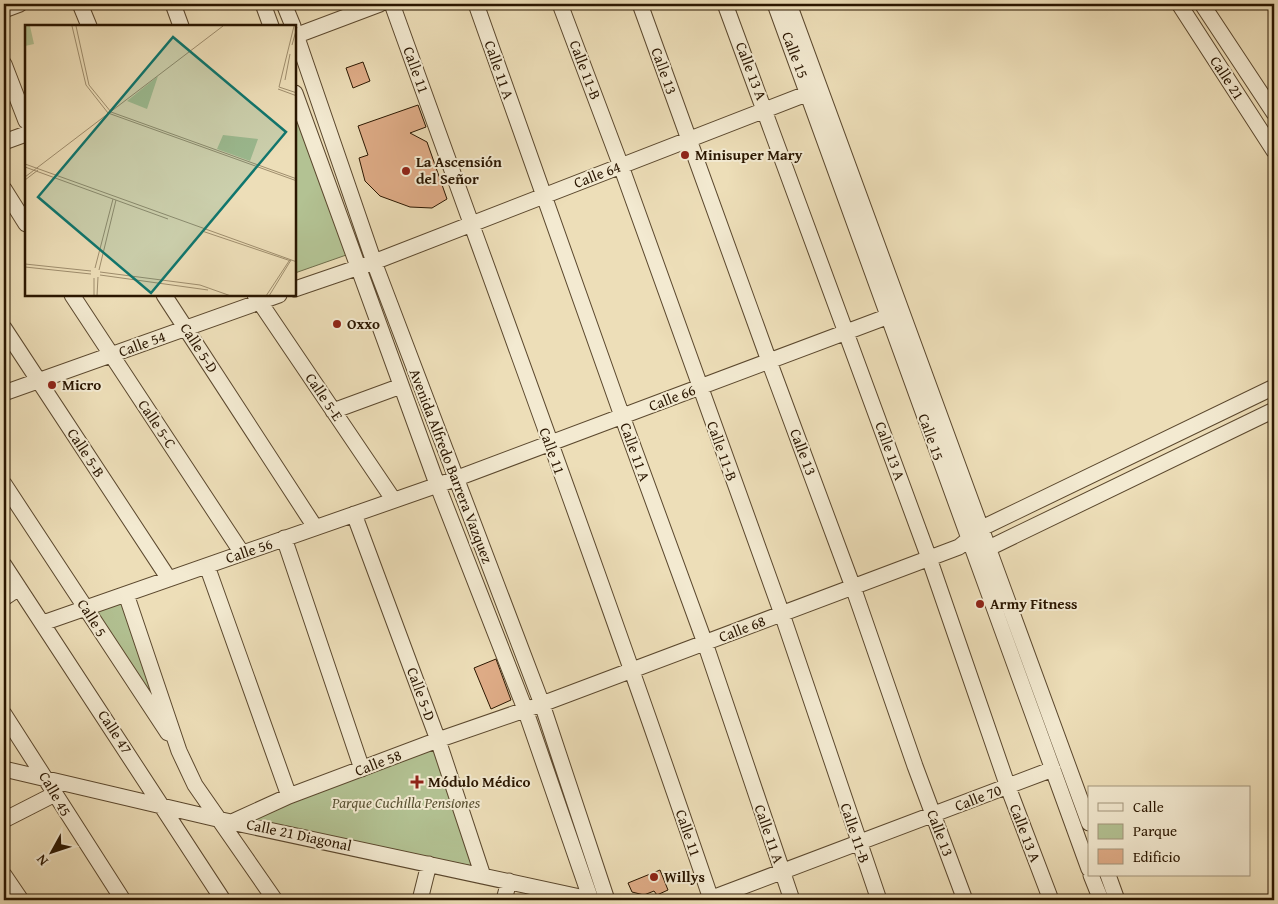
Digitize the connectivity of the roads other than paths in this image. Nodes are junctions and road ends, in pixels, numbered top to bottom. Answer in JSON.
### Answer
{"nodes":[{"id":1,"x":20,"y":4,"type":"edge"},
{"id":2,"x":80,"y":4,"type":"edge"},
{"id":3,"x":173,"y":4,"type":"edge"},
{"id":4,"x":263,"y":4,"type":"edge"},
{"id":5,"x":284,"y":4,"type":"edge"},
{"id":6,"x":380,"y":4,"type":"edge"},
{"id":7,"x":392,"y":4,"type":"edge"},
{"id":8,"x":476,"y":4,"type":"edge"},
{"id":9,"x":560,"y":4,"type":"edge"},
{"id":10,"x":640,"y":4,"type":"edge"},
{"id":11,"x":725,"y":4,"type":"edge"},
{"id":12,"x":775,"y":4,"type":"edge"},
{"id":13,"x":789,"y":4,"type":"edge"},
{"id":14,"x":1179,"y":4,"type":"edge"},
{"id":15,"x":1202,"y":4,"type":"edge"},
{"id":16,"x":4,"y":10,"type":"edge"},
{"id":17,"x":89,"y":25,"type":"edge"},
{"id":18,"x":181,"y":25,"type":"edge"},
{"id":19,"x":272,"y":25,"type":"edge"},
{"id":20,"x":292,"y":25,"type":"edge"},
{"id":21,"x":296,"y":32,"type":"edge"},
{"id":22,"x":296,"y":35,"type":"edge"},
{"id":23,"x":4,"y":64,"type":"edge"},
{"id":24,"x":815,"y":90,"type":"junction"},
{"id":25,"x":296,"y":96,"type":"edge"},
{"id":26,"x":765,"y":110,"type":"junction"},
{"id":27,"x":1273,"y":111,"type":"edge"},
{"id":28,"x":25,"y":118,"type":"edge"},
{"id":29,"x":1253,"y":118,"type":"junction"},
{"id":30,"x":25,"y":134,"type":"edge"},
{"id":31,"x":689,"y":140,"type":"junction"},
{"id":32,"x":4,"y":142,"type":"edge"},
{"id":33,"x":1274,"y":152,"type":"edge"},
{"id":34,"x":621,"y":166,"type":"junction"},
{"id":35,"x":4,"y":190,"type":"edge"},
{"id":36,"x":544,"y":196,"type":"junction"},
{"id":37,"x":25,"y":222,"type":"edge"},
{"id":38,"x":471,"y":224,"type":"junction"},
{"id":39,"x":374,"y":262,"type":"junction"},
{"id":40,"x":358,"y":267,"type":"junction"},
{"id":41,"x":296,"y":289,"type":"edge"},
{"id":42,"x":73,"y":296,"type":"edge"},
{"id":43,"x":165,"y":296,"type":"edge"},
{"id":44,"x":274,"y":296,"type":"edge"},
{"id":45,"x":257,"y":299,"type":"edge"},
{"id":46,"x":889,"y":316,"type":"junction"},
{"id":47,"x":4,"y":328,"type":"edge"},
{"id":48,"x":186,"y":328,"type":"junction"},
{"id":49,"x":845,"y":333,"type":"junction"},
{"id":50,"x":111,"y":355,"type":"junction"},
{"id":51,"x":769,"y":361,"type":"junction"},
{"id":52,"x":38,"y":381,"type":"junction"},
{"id":53,"x":401,"y":386,"type":"junction"},
{"id":54,"x":1274,"y":387,"type":"edge"},
{"id":55,"x":699,"y":388,"type":"junction"},
{"id":56,"x":4,"y":393,"type":"edge"},
{"id":57,"x":1274,"y":410,"type":"edge"},
{"id":58,"x":333,"y":411,"type":"junction"},
{"id":59,"x":622,"y":416,"type":"junction"},
{"id":60,"x":1176,"y":434,"type":"junction"},
{"id":61,"x":549,"y":444,"type":"junction"},
{"id":62,"x":1184,"y":454,"type":"junction"},
{"id":63,"x":455,"y":479,"type":"junction"},
{"id":64,"x":4,"y":484,"type":"edge"},
{"id":65,"x":437,"y":484,"type":"junction"},
{"id":66,"x":393,"y":499,"type":"junction"},
{"id":67,"x":354,"y":514,"type":"junction"},
{"id":68,"x":315,"y":527,"type":"junction"},
{"id":69,"x":982,"y":528,"type":"junction"},
{"id":70,"x":284,"y":538,"type":"junction"},
{"id":71,"x":966,"y":545,"type":"junction"},
{"id":72,"x":989,"y":548,"type":"junction"},
{"id":73,"x":242,"y":553,"type":"junction"},
{"id":74,"x":929,"y":558,"type":"junction"},
{"id":75,"x":4,"y":565,"type":"edge"},
{"id":76,"x":207,"y":566,"type":"junction"},
{"id":77,"x":169,"y":579,"type":"junction"},
{"id":78,"x":853,"y":587,"type":"junction"},
{"id":79,"x":19,"y":588,"type":"junction"},
{"id":80,"x":126,"y":594,"type":"junction"},
{"id":81,"x":4,"y":598,"type":"edge"},
{"id":82,"x":86,"y":608,"type":"junction"},
{"id":83,"x":782,"y":614,"type":"junction"},
{"id":84,"x":43,"y":623,"type":"junction"},
{"id":85,"x":705,"y":643,"type":"junction"},
{"id":86,"x":633,"y":670,"type":"junction"},
{"id":87,"x":542,"y":704,"type":"junction"},
{"id":88,"x":524,"y":709,"type":"junction"},
{"id":89,"x":4,"y":714,"type":"edge"},
{"id":90,"x":438,"y":740,"type":"junction"},
{"id":91,"x":179,"y":752,"type":"junction"},
{"id":92,"x":4,"y":769,"type":"edge"},
{"id":93,"x":362,"y":769,"type":"junction"},
{"id":94,"x":1052,"y":769,"type":"junction"},
{"id":95,"x":47,"y":779,"type":"junction"},
{"id":96,"x":1008,"y":787,"type":"junction"},
{"id":97,"x":53,"y":795,"type":"junction"},
{"id":98,"x":289,"y":796,"type":"junction"},
{"id":99,"x":162,"y":804,"type":"junction"},
{"id":100,"x":933,"y":816,"type":"junction"},
{"id":101,"x":217,"y":819,"type":"junction"},
{"id":102,"x":4,"y":820,"type":"edge"},
{"id":103,"x":1088,"y":820,"type":"edge"},
{"id":104,"x":234,"y":821,"type":"junction"},
{"id":105,"x":858,"y":843,"type":"junction"},
{"id":106,"x":429,"y":864,"type":"junction"},
{"id":107,"x":1088,"y":866,"type":"edge"},
{"id":108,"x":782,"y":872,"type":"junction"},
{"id":109,"x":4,"y":875,"type":"edge"},
{"id":110,"x":483,"y":876,"type":"junction"},
{"id":111,"x":1092,"y":876,"type":"edge"},
{"id":112,"x":1108,"y":876,"type":"edge"},
{"id":113,"x":509,"y":881,"type":"junction"},
{"id":114,"x":21,"y":900,"type":"edge"},
{"id":115,"x":123,"y":900,"type":"edge"},
{"id":116,"x":223,"y":900,"type":"edge"},
{"id":117,"x":275,"y":900,"type":"edge"},
{"id":118,"x":420,"y":900,"type":"edge"},
{"id":119,"x":504,"y":900,"type":"edge"},
{"id":120,"x":592,"y":900,"type":"edge"},
{"id":121,"x":607,"y":900,"type":"edge"},
{"id":122,"x":709,"y":900,"type":"edge"},
{"id":123,"x":792,"y":900,"type":"edge"},
{"id":124,"x":879,"y":900,"type":"edge"},
{"id":125,"x":965,"y":900,"type":"edge"},
{"id":126,"x":1051,"y":900,"type":"edge"},
{"id":127,"x":1101,"y":900,"type":"edge"},
{"id":128,"x":1117,"y":900,"type":"edge"}],
"edges":[{"from":1,"to":16,"type":"street"},
{"from":2,"to":17,"type":"street"},
{"from":3,"to":18,"type":"street"},
{"from":4,"to":19,"type":"street"},
{"from":5,"to":20,"type":"street","name":"Avenida Alfredo Barrera Vazquez"},
{"from":6,"to":21,"type":"street"},
{"from":7,"to":38,"type":"street","name":"Calle 11"},
{"from":8,"to":36,"type":"street","name":"Calle 11 A"},
{"from":9,"to":34,"type":"street","name":"Calle 11-B"},
{"from":10,"to":31,"type":"street","name":"Calle 13"},
{"from":11,"to":26,"type":"street","name":"Calle 13 A"},
{"from":12,"to":24,"type":"street","name":"Calle 15"},
{"from":13,"to":24,"type":"street","name":"Calle 15"},
{"from":14,"to":29,"type":"street","name":"Calle 21"},
{"from":15,"to":27,"type":"street","name":"Calle 21"},
{"from":22,"to":39,"type":"street","name":"Avenida Alfredo Barrera Vazquez"},
{"from":23,"to":28,"type":"street"},
{"from":24,"to":26,"type":"street","name":"Calle 64"},
{"from":24,"to":46,"type":"street","name":"Calle 15"},
{"from":24,"to":69,"type":"street","name":"Calle 15"},
{"from":25,"to":40,"type":"street","name":"Avenida Alfredo Barrera Vazquez"},
{"from":26,"to":31,"type":"street","name":"Calle 64"},
{"from":26,"to":49,"type":"street","name":"Calle 13 A"},
{"from":27,"to":29,"type":"street"},
{"from":29,"to":33,"type":"street","name":"Calle 21"},
{"from":30,"to":32,"type":"street"},
{"from":31,"to":34,"type":"street","name":"Calle 64"},
{"from":31,"to":51,"type":"street","name":"Calle 13"},
{"from":34,"to":36,"type":"street","name":"Calle 64"},
{"from":34,"to":55,"type":"street","name":"Calle 11-B"},
{"from":35,"to":37,"type":"street"},
{"from":36,"to":38,"type":"street","name":"Calle 64"},
{"from":36,"to":59,"type":"street","name":"Calle 11 A"},
{"from":38,"to":39,"type":"street","name":"Calle 64"},
{"from":38,"to":61,"type":"street","name":"Calle 11"},
{"from":39,"to":40,"type":"street"},
{"from":39,"to":63,"type":"street","name":"Avenida Alfredo Barrera Vazquez"},
{"from":40,"to":41,"type":"street"},
{"from":40,"to":53,"type":"street","name":"Avenida Alfredo Barrera Vazquez"},
{"from":42,"to":50,"type":"street","name":"Calle 5-C"},
{"from":43,"to":48,"type":"street","name":"Calle 5-D"},
{"from":44,"to":45,"type":"street","name":"Calle 54"},
{"from":45,"to":48,"type":"street","name":"Calle 54"},
{"from":45,"to":58,"type":"street","name":"Calle 5-E"},
{"from":46,"to":49,"type":"street","name":"Calle 66"},
{"from":46,"to":71,"type":"street","name":"Calle 15"},
{"from":47,"to":52,"type":"street","name":"Calle 5-B"},
{"from":48,"to":50,"type":"street","name":"Calle 54"},
{"from":48,"to":68,"type":"street","name":"Calle 5-D"},
{"from":49,"to":51,"type":"street","name":"Calle 66"},
{"from":49,"to":74,"type":"street","name":"Calle 13 A"},
{"from":50,"to":52,"type":"street","name":"Calle 54"},
{"from":50,"to":73,"type":"street","name":"Calle 5-C"},
{"from":51,"to":55,"type":"street","name":"Calle 66"},
{"from":51,"to":78,"type":"street","name":"Calle 13"},
{"from":52,"to":56,"type":"street","name":"Calle 54"},
{"from":52,"to":77,"type":"street","name":"Calle 5-B"},
{"from":53,"to":58,"type":"street"},
{"from":53,"to":65,"type":"street","name":"Avenida Alfredo Barrera Vazquez"},
{"from":54,"to":60,"type":"street"},
{"from":55,"to":59,"type":"street","name":"Calle 66"},
{"from":55,"to":83,"type":"street","name":"Calle 11-B"},
{"from":57,"to":62,"type":"street"},
{"from":58,"to":66,"type":"street","name":"Calle 5-E"},
{"from":59,"to":61,"type":"street","name":"Calle 66"},
{"from":59,"to":85,"type":"street","name":"Calle 11 A"},
{"from":60,"to":62,"type":"street"},
{"from":60,"to":69,"type":"street"},
{"from":61,"to":63,"type":"street","name":"Calle 66"},
{"from":61,"to":86,"type":"street","name":"Calle 11"},
{"from":62,"to":72,"type":"street"},
{"from":63,"to":65,"type":"street","name":"Calle 56"},
{"from":63,"to":87,"type":"street","name":"Avenida Alfredo Barrera Vazquez"},
{"from":64,"to":82,"type":"street","name":"Calle 5"},
{"from":65,"to":66,"type":"street","name":"Calle 56"},
{"from":65,"to":88,"type":"street","name":"Avenida Alfredo Barrera Vazquez"},
{"from":66,"to":67,"type":"street","name":"Calle 56"},
{"from":67,"to":68,"type":"street","name":"Calle 56"},
{"from":67,"to":90,"type":"street","name":"Calle 5-D"},
{"from":68,"to":70,"type":"street","name":"Calle 56"},
{"from":69,"to":71,"type":"street"},
{"from":69,"to":72,"type":"street","name":"Calle 15"},
{"from":70,"to":73,"type":"street","name":"Calle 56"},
{"from":70,"to":93,"type":"street"},
{"from":71,"to":72,"type":"street"},
{"from":71,"to":74,"type":"street","name":"Calle 68"},
{"from":71,"to":94,"type":"street","name":"Calle 15"},
{"from":72,"to":103,"type":"street","name":"Calle 15"},
{"from":73,"to":76,"type":"street","name":"Calle 56"},
{"from":74,"to":78,"type":"street","name":"Calle 68"},
{"from":74,"to":96,"type":"street","name":"Calle 13 A"},
{"from":75,"to":79,"type":"street","name":"Calle 47"},
{"from":76,"to":77,"type":"street","name":"Calle 56"},
{"from":76,"to":98,"type":"street"},
{"from":77,"to":80,"type":"street","name":"Calle 56"},
{"from":78,"to":83,"type":"street","name":"Calle 68"},
{"from":78,"to":100,"type":"street","name":"Calle 13"},
{"from":79,"to":81,"type":"street"},
{"from":79,"to":84,"type":"street","name":"Calle 47"},
{"from":80,"to":82,"type":"street","name":"Calle 56"},
{"from":80,"to":91,"type":"street","name":"Calle 5"},
{"from":82,"to":84,"type":"street","name":"Calle 56"},
{"from":82,"to":91,"type":"street","name":"Calle 5"},
{"from":83,"to":85,"type":"street","name":"Calle 68"},
{"from":83,"to":105,"type":"street","name":"Calle 11-B"},
{"from":84,"to":99,"type":"street","name":"Calle 47"},
{"from":85,"to":86,"type":"street","name":"Calle 68"},
{"from":85,"to":108,"type":"street","name":"Calle 11 A"},
{"from":86,"to":87,"type":"street","name":"Calle 68"},
{"from":86,"to":122,"type":"street","name":"Calle 11"},
{"from":87,"to":88,"type":"street","name":"Calle 68"},
{"from":87,"to":121,"type":"street","name":"Avenida Alfredo Barrera Vazquez"},
{"from":88,"to":90,"type":"street","name":"Calle 58"},
{"from":88,"to":120,"type":"street","name":"Avenida Alfredo Barrera Vazquez"},
{"from":89,"to":95,"type":"street","name":"Calle 45"},
{"from":90,"to":93,"type":"street","name":"Calle 58"},
{"from":90,"to":110,"type":"street","name":"Calle 5-D"},
{"from":91,"to":101,"type":"street","name":"Calle 5"},
{"from":92,"to":95,"type":"street","name":"Calle 21 Diagonal"},
{"from":93,"to":98,"type":"street","name":"Calle 58"},
{"from":94,"to":96,"type":"street","name":"Calle 70"},
{"from":94,"to":107,"type":"street","name":"Calle 15"},
{"from":95,"to":97,"type":"street","name":"Calle 45"},
{"from":95,"to":99,"type":"street","name":"Calle 21 Diagonal"},
{"from":96,"to":100,"type":"street","name":"Calle 70"},
{"from":96,"to":126,"type":"street","name":"Calle 13 A"},
{"from":97,"to":102,"type":"street"},
{"from":97,"to":115,"type":"street","name":"Calle 45"},
{"from":98,"to":104,"type":"street","name":"Calle 58"},
{"from":99,"to":101,"type":"street","name":"Calle 21 Diagonal"},
{"from":99,"to":116,"type":"street","name":"Calle 47"},
{"from":100,"to":105,"type":"street","name":"Calle 70"},
{"from":100,"to":125,"type":"street","name":"Calle 13"},
{"from":101,"to":104,"type":"street","name":"Calle 21 Diagonal"},
{"from":101,"to":117,"type":"street","name":"Calle 5"},
{"from":104,"to":106,"type":"street","name":"Calle 21 Diagonal"},
{"from":105,"to":108,"type":"street","name":"Calle 70"},
{"from":105,"to":124,"type":"street","name":"Calle 11-B"},
{"from":106,"to":110,"type":"street","name":"Calle 21 Diagonal"},
{"from":106,"to":118,"type":"street"},
{"from":108,"to":122,"type":"street","name":"Calle 70"},
{"from":108,"to":123,"type":"street","name":"Calle 11 A"},
{"from":109,"to":114,"type":"street"},
{"from":110,"to":113,"type":"street","name":"Calle 21 Diagonal"},
{"from":111,"to":127,"type":"street"},
{"from":112,"to":128,"type":"street"},
{"from":113,"to":119,"type":"street"},
{"from":113,"to":120,"type":"street","name":"Calle 21 Diagonal"}]}
